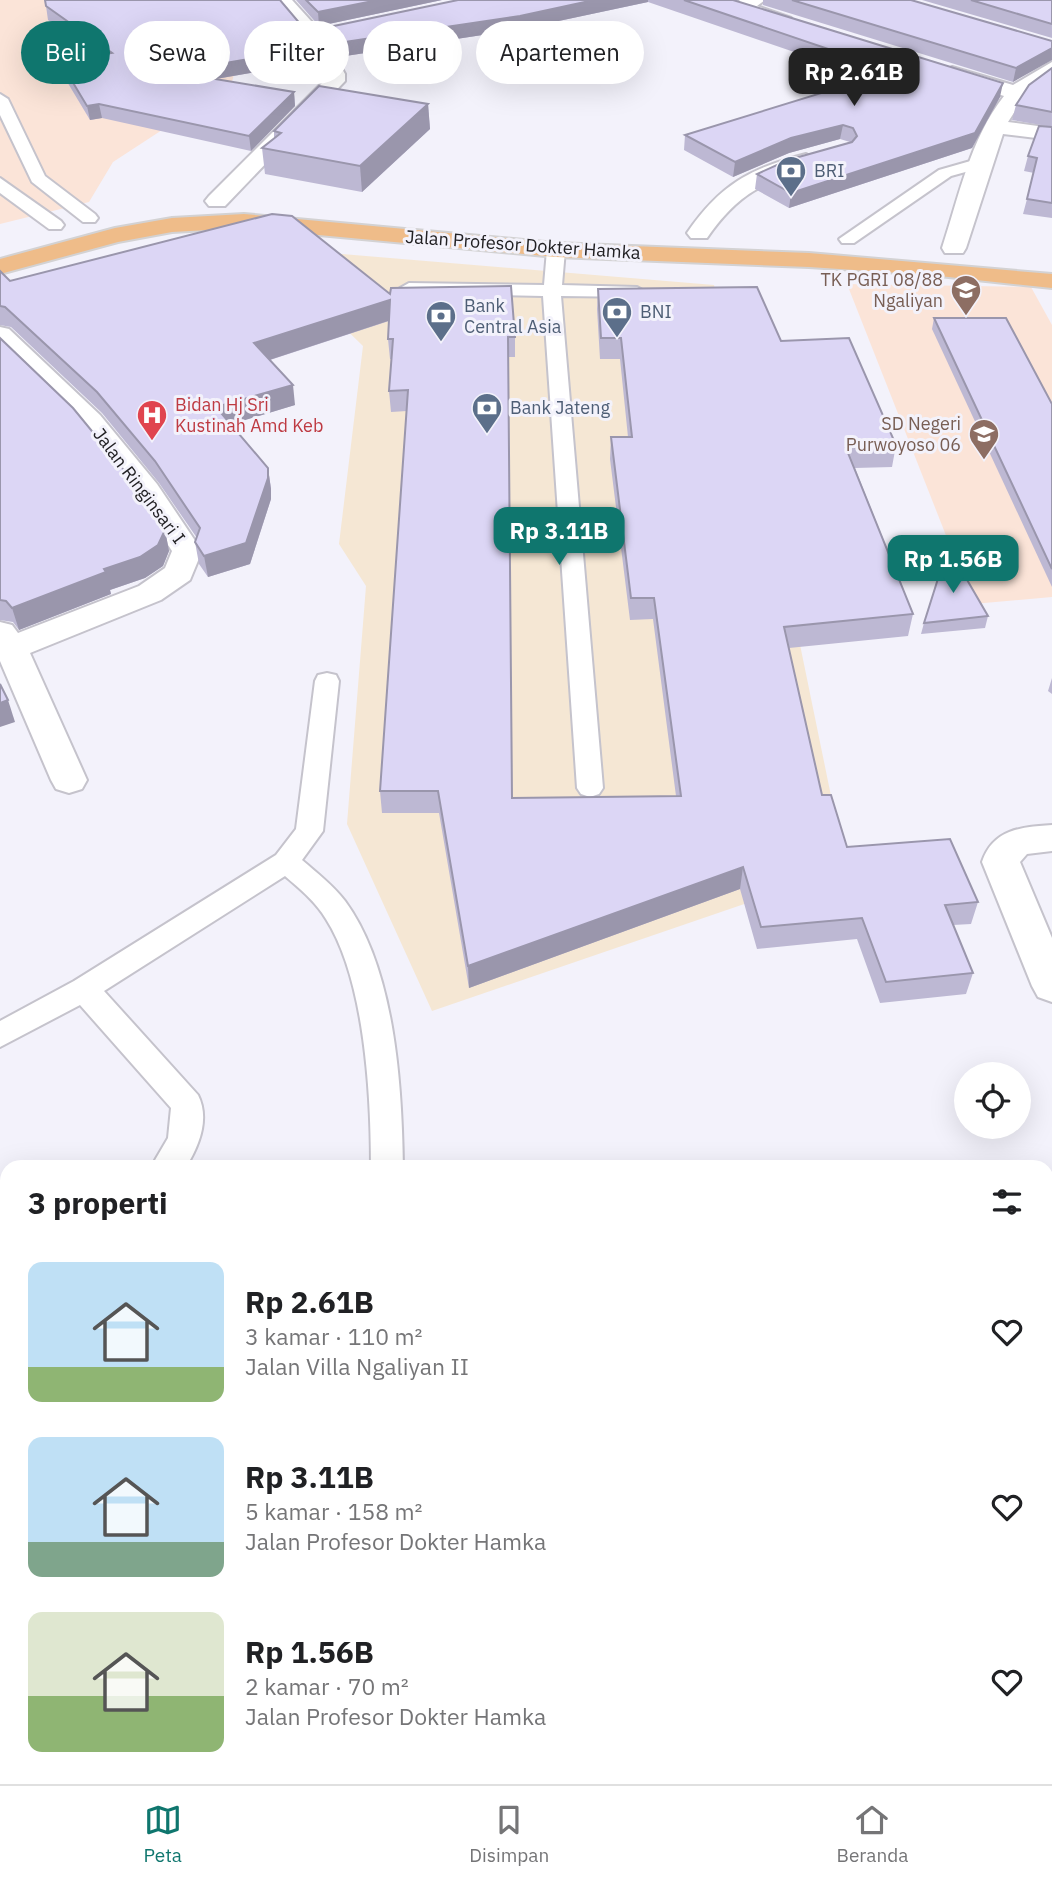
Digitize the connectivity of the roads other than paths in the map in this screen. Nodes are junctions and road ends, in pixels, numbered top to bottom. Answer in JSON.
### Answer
{"nodes":[{"id":1,"x":282,"y":0,"type":"edge"},
{"id":2,"x":749,"y":2,"type":"edge"},
{"id":3,"x":301,"y":21,"type":"edge"},
{"id":4,"x":808,"y":29,"type":"edge"},
{"id":5,"x":938,"y":69,"type":"edge"},
{"id":6,"x":1047,"y":77,"type":"edge"},
{"id":7,"x":332,"y":84,"type":"edge"},
{"id":8,"x":1016,"y":93,"type":"junction"},
{"id":9,"x":0,"y":99,"type":"edge"},
{"id":10,"x":997,"y":127,"type":"junction"},
{"id":11,"x":6,"y":128,"type":"edge"},
{"id":12,"x":1052,"y":134,"type":"edge"},
{"id":13,"x":828,"y":153,"type":"edge"},
{"id":14,"x":981,"y":163,"type":"junction"},
{"id":15,"x":38,"y":179,"type":"junction"},
{"id":16,"x":1,"y":185,"type":"edge"},
{"id":17,"x":217,"y":201,"type":"junction"},
{"id":18,"x":89,"y":218,"type":"junction"},
{"id":19,"x":540,"y":226,"type":"dead end"},
{"id":20,"x":44,"y":229,"type":"junction"},
{"id":21,"x":673,"y":232,"type":"dead end"},
{"id":22,"x":699,"y":233,"type":"junction"},
{"id":23,"x":115,"y":235,"type":"junction"},
{"id":24,"x":848,"y":239,"type":"junction"},
{"id":25,"x":77,"y":245,"type":"junction"},
{"id":26,"x":954,"y":248,"type":"junction"},
{"id":27,"x":806,"y":249,"type":"junction"},
{"id":28,"x":556,"y":250,"type":"junction"},
{"id":29,"x":1052,"y":261,"type":"edge"},
{"id":30,"x":0,"y":267,"type":"edge"},
{"id":31,"x":1052,"y":281,"type":"edge"},
{"id":32,"x":409,"y":288,"type":"edge"},
{"id":33,"x":552,"y":292,"type":"junction"},
{"id":34,"x":660,"y":292,"type":"edge"},
{"id":35,"x":0,"y":335,"type":"edge"},
{"id":36,"x":6,"y":640,"type":"edge"},
{"id":37,"x":327,"y":681,"type":"dead end"},
{"id":38,"x":69,"y":779,"type":"dead end"},
{"id":39,"x":590,"y":788,"type":"dead end"},
{"id":40,"x":1052,"y":838,"type":"edge"},
{"id":41,"x":286,"y":862,"type":"junction"},
{"id":42,"x":1052,"y":986,"type":"edge"},
{"id":43,"x":84,"y":989,"type":"junction"},
{"id":44,"x":0,"y":1035,"type":"edge"},
{"id":45,"x":173,"y":1160,"type":"edge"},
{"id":46,"x":387,"y":1160,"type":"edge"}],
"edges":[{"from":1,"to":3,"type":"street"},
{"from":2,"to":4,"type":"street"},
{"from":5,"to":8,"type":"street"},
{"from":6,"to":8,"type":"street"},
{"from":7,"to":17,"type":"street"},
{"from":8,"to":10,"type":"street"},
{"from":9,"to":11,"type":"lane"},
{"from":10,"to":12,"type":"street"},
{"from":10,"to":14,"type":"street"},
{"from":11,"to":15,"type":"lane"},
{"from":13,"to":22,"type":"street"},
{"from":14,"to":24,"type":"lane"},
{"from":14,"to":26,"type":"street"},
{"from":15,"to":16,"type":"lane"},
{"from":15,"to":18,"type":"lane"},
{"from":16,"to":20,"type":"lane"},
{"from":17,"to":18,"type":"main road","name":"Jalan Profesor Dokter Hamka"},
{"from":17,"to":19,"type":"main road","name":"Jalan Profesor Dokter Hamka"},
{"from":18,"to":20,"type":"main road","name":"Jalan Profesor Dokter Hamka"},
{"from":18,"to":23,"type":"main road"},
{"from":20,"to":25,"type":"main road"},
{"from":21,"to":22,"type":"main road","name":"Jalan Profesor Dokter Hamka"},
{"from":22,"to":27,"type":"main road","name":"Jalan Profesor Dokter Hamka"},
{"from":23,"to":25,"type":"main road","name":"Jalan Profesor Dokter Hamka"},
{"from":23,"to":28,"type":"main road","name":"Jalan Profesor Dokter Hamka"},
{"from":24,"to":26,"type":"main road","name":"Jalan Profesor Dokter Hamka"},
{"from":24,"to":27,"type":"main road","name":"Jalan Profesor Dokter Hamka"},
{"from":25,"to":30,"type":"main road","name":"Jalan Profesor Dokter Hamka"},
{"from":26,"to":29,"type":"main road","name":"Jalan Profesor Dokter Hamka"},
{"from":27,"to":28,"type":"main road","name":"Jalan Profesor Dokter Hamka"},
{"from":27,"to":31,"type":"main road","name":"Jalan Profesor Dokter Hamka"},
{"from":28,"to":33,"type":"lane"},
{"from":32,"to":33,"type":"lane"},
{"from":33,"to":34,"type":"lane"},
{"from":33,"to":39,"type":"lane"},
{"from":35,"to":36,"type":"street","name":"Jalan Ringinsari I"},
{"from":36,"to":38,"type":"street"},
{"from":37,"to":41,"type":"lane"},
{"from":40,"to":42,"type":"street"},
{"from":41,"to":43,"type":"lane"},
{"from":41,"to":46,"type":"lane"},
{"from":43,"to":44,"type":"lane"},
{"from":43,"to":45,"type":"lane"}]}
